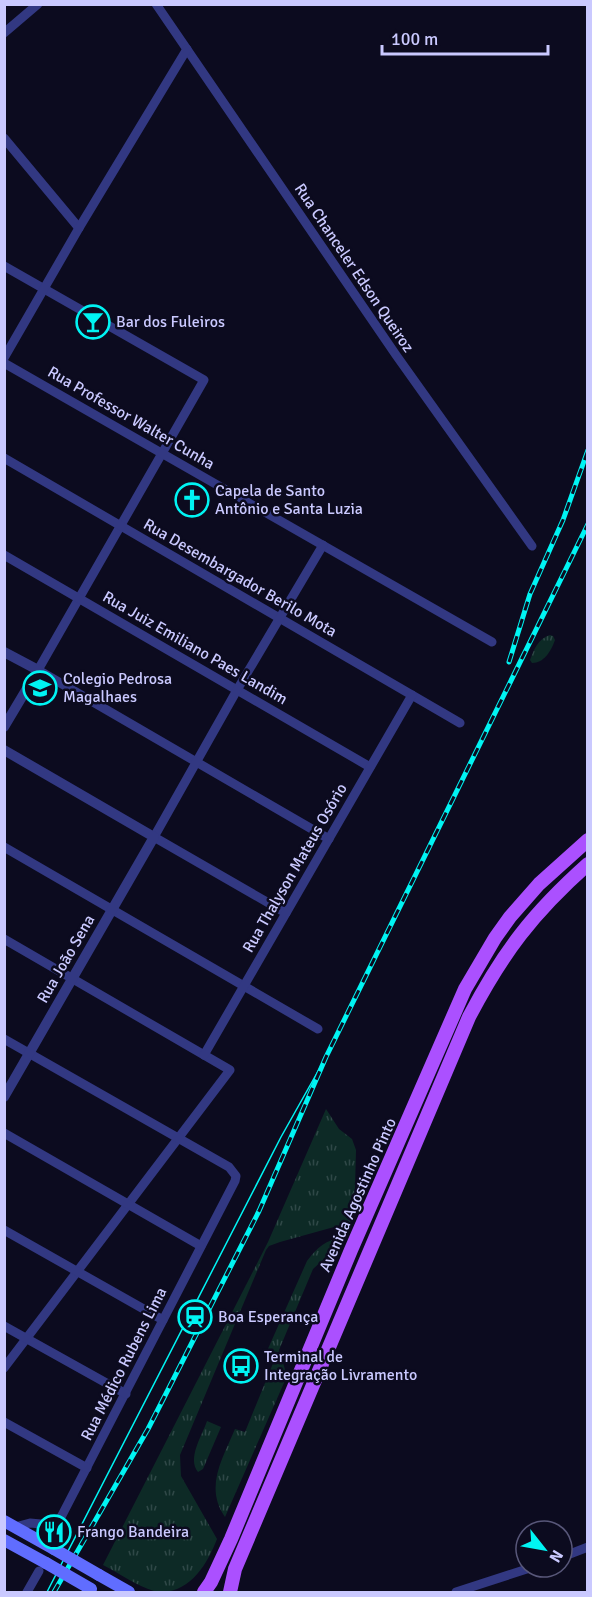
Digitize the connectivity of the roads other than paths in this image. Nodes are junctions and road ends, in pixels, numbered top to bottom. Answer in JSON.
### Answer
{"nodes":[{"id":1,"x":38,"y":4,"type":"edge"},
{"id":2,"x":156,"y":4,"type":"edge"},
{"id":3,"x":4,"y":33,"type":"edge"},
{"id":4,"x":187,"y":49,"type":"junction"},
{"id":5,"x":4,"y":138,"type":"edge"},
{"id":6,"x":79,"y":228,"type":"junction"},
{"id":7,"x":4,"y":266,"type":"edge"},
{"id":8,"x":44,"y":289,"type":"junction"},
{"id":9,"x":4,"y":358,"type":"edge"},
{"id":10,"x":4,"y":363,"type":"edge"},
{"id":11,"x":161,"y":453,"type":"junction"},
{"id":12,"x":4,"y":458,"type":"edge"},
{"id":13,"x":120,"y":526,"type":"junction"},
{"id":14,"x":323,"y":545,"type":"junction"},
{"id":15,"x":531,"y":546,"type":"dead end"},
{"id":16,"x":4,"y":555,"type":"edge"},
{"id":17,"x":79,"y":598,"type":"junction"},
{"id":18,"x":279,"y":618,"type":"junction"},
{"id":19,"x":492,"y":642,"type":"dead end"},
{"id":20,"x":4,"y":652,"type":"edge"},
{"id":21,"x":38,"y":670,"type":"junction"},
{"id":22,"x":237,"y":690,"type":"junction"},
{"id":23,"x":412,"y":695,"type":"junction"},
{"id":24,"x":460,"y":723,"type":"dead end"},
{"id":25,"x":4,"y":727,"type":"edge"},
{"id":26,"x":4,"y":750,"type":"edge"},
{"id":27,"x":196,"y":763,"type":"junction"},
{"id":28,"x":370,"y":767,"type":"junction"},
{"id":29,"x":154,"y":837,"type":"junction"},
{"id":30,"x":329,"y":839,"type":"junction"},
{"id":31,"x":588,"y":840,"type":"edge"},
{"id":32,"x":4,"y":847,"type":"edge"},
{"id":33,"x":588,"y":864,"type":"edge"},
{"id":34,"x":112,"y":910,"type":"junction"},
{"id":35,"x":286,"y":914,"type":"junction"},
{"id":36,"x":4,"y":939,"type":"edge"},
{"id":37,"x":72,"y":978,"type":"junction"},
{"id":38,"x":244,"y":986,"type":"junction"},
{"id":39,"x":318,"y":1029,"type":"dead end"},
{"id":40,"x":4,"y":1039,"type":"edge"},
{"id":41,"x":29,"y":1054,"type":"junction"},
{"id":42,"x":204,"y":1055,"type":"junction"},
{"id":43,"x":4,"y":1097,"type":"edge"},
{"id":44,"x":4,"y":1133,"type":"edge"},
{"id":45,"x":179,"y":1138,"type":"junction"},
{"id":46,"x":129,"y":1205,"type":"junction"},
{"id":47,"x":4,"y":1230,"type":"edge"},
{"id":48,"x":201,"y":1246,"type":"junction"},
{"id":49,"x":78,"y":1272,"type":"junction"},
{"id":50,"x":164,"y":1320,"type":"junction"},
{"id":51,"x":4,"y":1326,"type":"edge"},
{"id":52,"x":28,"y":1340,"type":"junction"},
{"id":53,"x":4,"y":1368,"type":"edge"},
{"id":54,"x":126,"y":1394,"type":"junction"},
{"id":55,"x":4,"y":1422,"type":"edge"},
{"id":56,"x":87,"y":1468,"type":"junction"},
{"id":57,"x":10,"y":1524,"type":"edge"},
{"id":58,"x":4,"y":1540,"type":"edge"},
{"id":59,"x":42,"y":1567,"type":"junction"},
{"id":60,"x":514,"y":1573,"type":"edge"},
{"id":61,"x":94,"y":1591,"type":"edge"},
{"id":62,"x":27,"y":1593,"type":"edge"},
{"id":63,"x":129,"y":1593,"type":"edge"},
{"id":64,"x":204,"y":1593,"type":"edge"},
{"id":65,"x":230,"y":1593,"type":"edge"},
{"id":66,"x":456,"y":1593,"type":"edge"}],
"edges":[{"from":1,"to":3,"type":"street"},
{"from":2,"to":4,"type":"street","name":"Rua Chanceler Edson Queiroz"},
{"from":4,"to":6,"type":"street"},
{"from":4,"to":15,"type":"street","name":"Rua Chanceler Edson Queiroz"},
{"from":5,"to":6,"type":"street"},
{"from":6,"to":8,"type":"street"},
{"from":7,"to":8,"type":"street"},
{"from":8,"to":9,"type":"street"},
{"from":8,"to":11,"type":"street"},
{"from":10,"to":11,"type":"street","name":"Rua Professor Walter Cunha"},
{"from":11,"to":13,"type":"street"},
{"from":11,"to":14,"type":"street","name":"Rua Professor Walter Cunha"},
{"from":12,"to":13,"type":"street","name":"Rua Desembargador Berilo Mota"},
{"from":13,"to":17,"type":"street"},
{"from":13,"to":18,"type":"street","name":"Rua Desembargador Berilo Mota"},
{"from":14,"to":18,"type":"street"},
{"from":14,"to":19,"type":"street","name":"Rua Professor Walter Cunha"},
{"from":16,"to":17,"type":"street","name":"Rua Juiz Emiliano Paes Landim"},
{"from":17,"to":21,"type":"street"},
{"from":17,"to":22,"type":"street","name":"Rua Juiz Emiliano Paes Landim"},
{"from":18,"to":22,"type":"street"},
{"from":18,"to":23,"type":"street","name":"Rua Desembargador Berilo Mota"},
{"from":20,"to":21,"type":"street"},
{"from":21,"to":25,"type":"street"},
{"from":21,"to":27,"type":"street"},
{"from":22,"to":27,"type":"street"},
{"from":22,"to":28,"type":"street","name":"Rua Juiz Emiliano Paes Landim"},
{"from":23,"to":24,"type":"street","name":"Rua Desembargador Berilo Mota"},
{"from":23,"to":28,"type":"street","name":"Rua Thalyson Mateus Osório"},
{"from":26,"to":29,"type":"street"},
{"from":27,"to":29,"type":"street"},
{"from":27,"to":30,"type":"street"},
{"from":28,"to":30,"type":"street","name":"Rua Thalyson Mateus Osório"},
{"from":29,"to":34,"type":"street","name":"Rua João Sena"},
{"from":29,"to":35,"type":"street"},
{"from":30,"to":35,"type":"street","name":"Rua Thalyson Mateus Osório"},
{"from":31,"to":64,"type":"main road","name":"Avenida Agostinho Pinto"},
{"from":32,"to":34,"type":"street"},
{"from":33,"to":65,"type":"main road","name":"Avenida Agostinho Pinto"},
{"from":34,"to":37,"type":"street","name":"Rua João Sena"},
{"from":34,"to":38,"type":"street"},
{"from":35,"to":38,"type":"street","name":"Rua Thalyson Mateus Osório"},
{"from":36,"to":37,"type":"street"},
{"from":37,"to":41,"type":"street","name":"Rua João Sena"},
{"from":37,"to":42,"type":"street"},
{"from":38,"to":39,"type":"street"},
{"from":38,"to":42,"type":"street","name":"Rua Thalyson Mateus Osório"},
{"from":40,"to":41,"type":"street"},
{"from":41,"to":43,"type":"street","name":"Rua João Sena"},
{"from":41,"to":45,"type":"street"},
{"from":42,"to":45,"type":"street"},
{"from":44,"to":46,"type":"street"},
{"from":45,"to":46,"type":"street"},
{"from":45,"to":48,"type":"street","name":"Rua Médico Rubens Lima"},
{"from":46,"to":48,"type":"street"},
{"from":46,"to":49,"type":"street"},
{"from":47,"to":49,"type":"street"},
{"from":48,"to":50,"type":"street","name":"Rua Médico Rubens Lima"},
{"from":49,"to":50,"type":"street"},
{"from":49,"to":52,"type":"street"},
{"from":50,"to":54,"type":"street","name":"Rua Médico Rubens Lima"},
{"from":51,"to":52,"type":"street"},
{"from":52,"to":53,"type":"street"},
{"from":52,"to":54,"type":"street"},
{"from":54,"to":56,"type":"street","name":"Rua Médico Rubens Lima"},
{"from":55,"to":56,"type":"street"},
{"from":56,"to":57,"type":"street","name":"Rua Médico Rubens Lima"},
{"from":57,"to":63,"type":"main road","bridge":true},
{"from":58,"to":59,"type":"main road"},
{"from":59,"to":61,"type":"main road","bridge":true},
{"from":59,"to":62,"type":"street"},
{"from":60,"to":66,"type":"street"}]}
